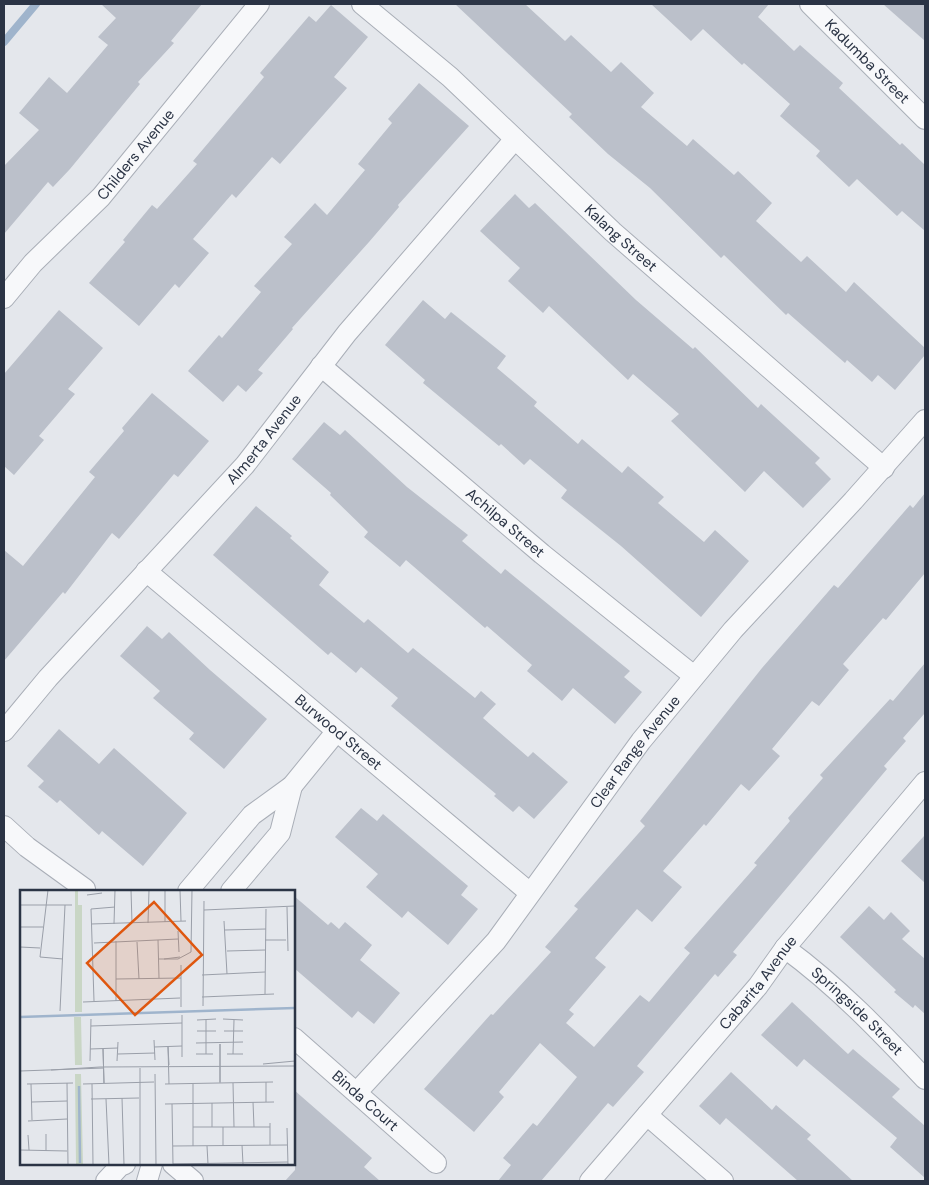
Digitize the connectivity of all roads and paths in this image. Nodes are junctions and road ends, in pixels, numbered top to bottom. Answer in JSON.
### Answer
{"nodes":[{"id":1,"x":259,"y":4,"type":"edge"},
{"id":2,"x":362,"y":4,"type":"edge"},
{"id":3,"x":810,"y":4,"type":"edge"},
{"id":4,"x":925,"y":119,"type":"edge"},
{"id":5,"x":515,"y":139,"type":"junction"},
{"id":6,"x":4,"y":298,"type":"edge"},
{"id":7,"x":321,"y":366,"type":"junction"},
{"id":8,"x":925,"y":420,"type":"edge"},
{"id":9,"x":884,"y":468,"type":"junction"},
{"id":10,"x":146,"y":572,"type":"junction"},
{"id":11,"x":694,"y":676,"type":"junction"},
{"id":12,"x":4,"y":731,"type":"edge"},
{"id":13,"x":336,"y":732,"type":"junction"},
{"id":14,"x":925,"y":782,"type":"edge"},
{"id":15,"x":292,"y":786,"type":"junction"},
{"id":16,"x":4,"y":826,"type":"edge"},
{"id":17,"x":85,"y":889,"type":"dead end"},
{"id":18,"x":189,"y":890,"type":"edge"},
{"id":19,"x":232,"y":890,"type":"edge"},
{"id":20,"x":530,"y":893,"type":"junction"},
{"id":21,"x":785,"y":948,"type":"junction"},
{"id":22,"x":295,"y":1039,"type":"edge"},
{"id":23,"x":925,"y":1080,"type":"edge"},
{"id":24,"x":357,"y":1092,"type":"junction"},
{"id":25,"x":647,"y":1115,"type":"junction"},
{"id":26,"x":436,"y":1163,"type":"dead end"},
{"id":27,"x":122,"y":1165,"type":"edge"},
{"id":28,"x":152,"y":1165,"type":"edge"},
{"id":29,"x":174,"y":1165,"type":"edge"},
{"id":30,"x":106,"y":1181,"type":"edge"},
{"id":31,"x":147,"y":1181,"type":"edge"},
{"id":32,"x":193,"y":1181,"type":"edge"},
{"id":33,"x":590,"y":1181,"type":"edge"},
{"id":34,"x":723,"y":1181,"type":"edge"}],
"edges":[{"from":1,"to":6,"type":"street","name":"Childers Avenue"},
{"from":2,"to":5,"type":"street","name":"Kalang Street"},
{"from":3,"to":4,"type":"street","name":"Kadumba Street"},
{"from":5,"to":7,"type":"street","name":"Almerta Avenue"},
{"from":5,"to":9,"type":"street","name":"Kalang Street"},
{"from":7,"to":10,"type":"street","name":"Almerta Avenue"},
{"from":7,"to":11,"type":"street","name":"Achilpa Street"},
{"from":8,"to":9,"type":"street","name":"Clear Range Avenue"},
{"from":9,"to":11,"type":"street","name":"Clear Range Avenue"},
{"from":10,"to":12,"type":"street","name":"Almerta Avenue"},
{"from":10,"to":13,"type":"street","name":"Burwood Street"},
{"from":11,"to":20,"type":"street","name":"Clear Range Avenue"},
{"from":13,"to":15,"type":"street"},
{"from":13,"to":20,"type":"street","name":"Burwood Street"},
{"from":14,"to":21,"type":"street","name":"Cabarita Avenue"},
{"from":15,"to":18,"type":"street"},
{"from":15,"to":19,"type":"street"},
{"from":16,"to":17,"type":"street"},
{"from":20,"to":24,"type":"street","name":"Clear Range Avenue"},
{"from":21,"to":23,"type":"street","name":"Springside Street"},
{"from":21,"to":25,"type":"street","name":"Cabarita Avenue"},
{"from":22,"to":24,"type":"street","name":"Binda Court"},
{"from":24,"to":26,"type":"street","name":"Binda Court"},
{"from":25,"to":33,"type":"street","name":"Cabarita Avenue"},
{"from":25,"to":34,"type":"street"},
{"from":27,"to":30,"type":"street"},
{"from":28,"to":31,"type":"street"},
{"from":29,"to":32,"type":"street"}]}
